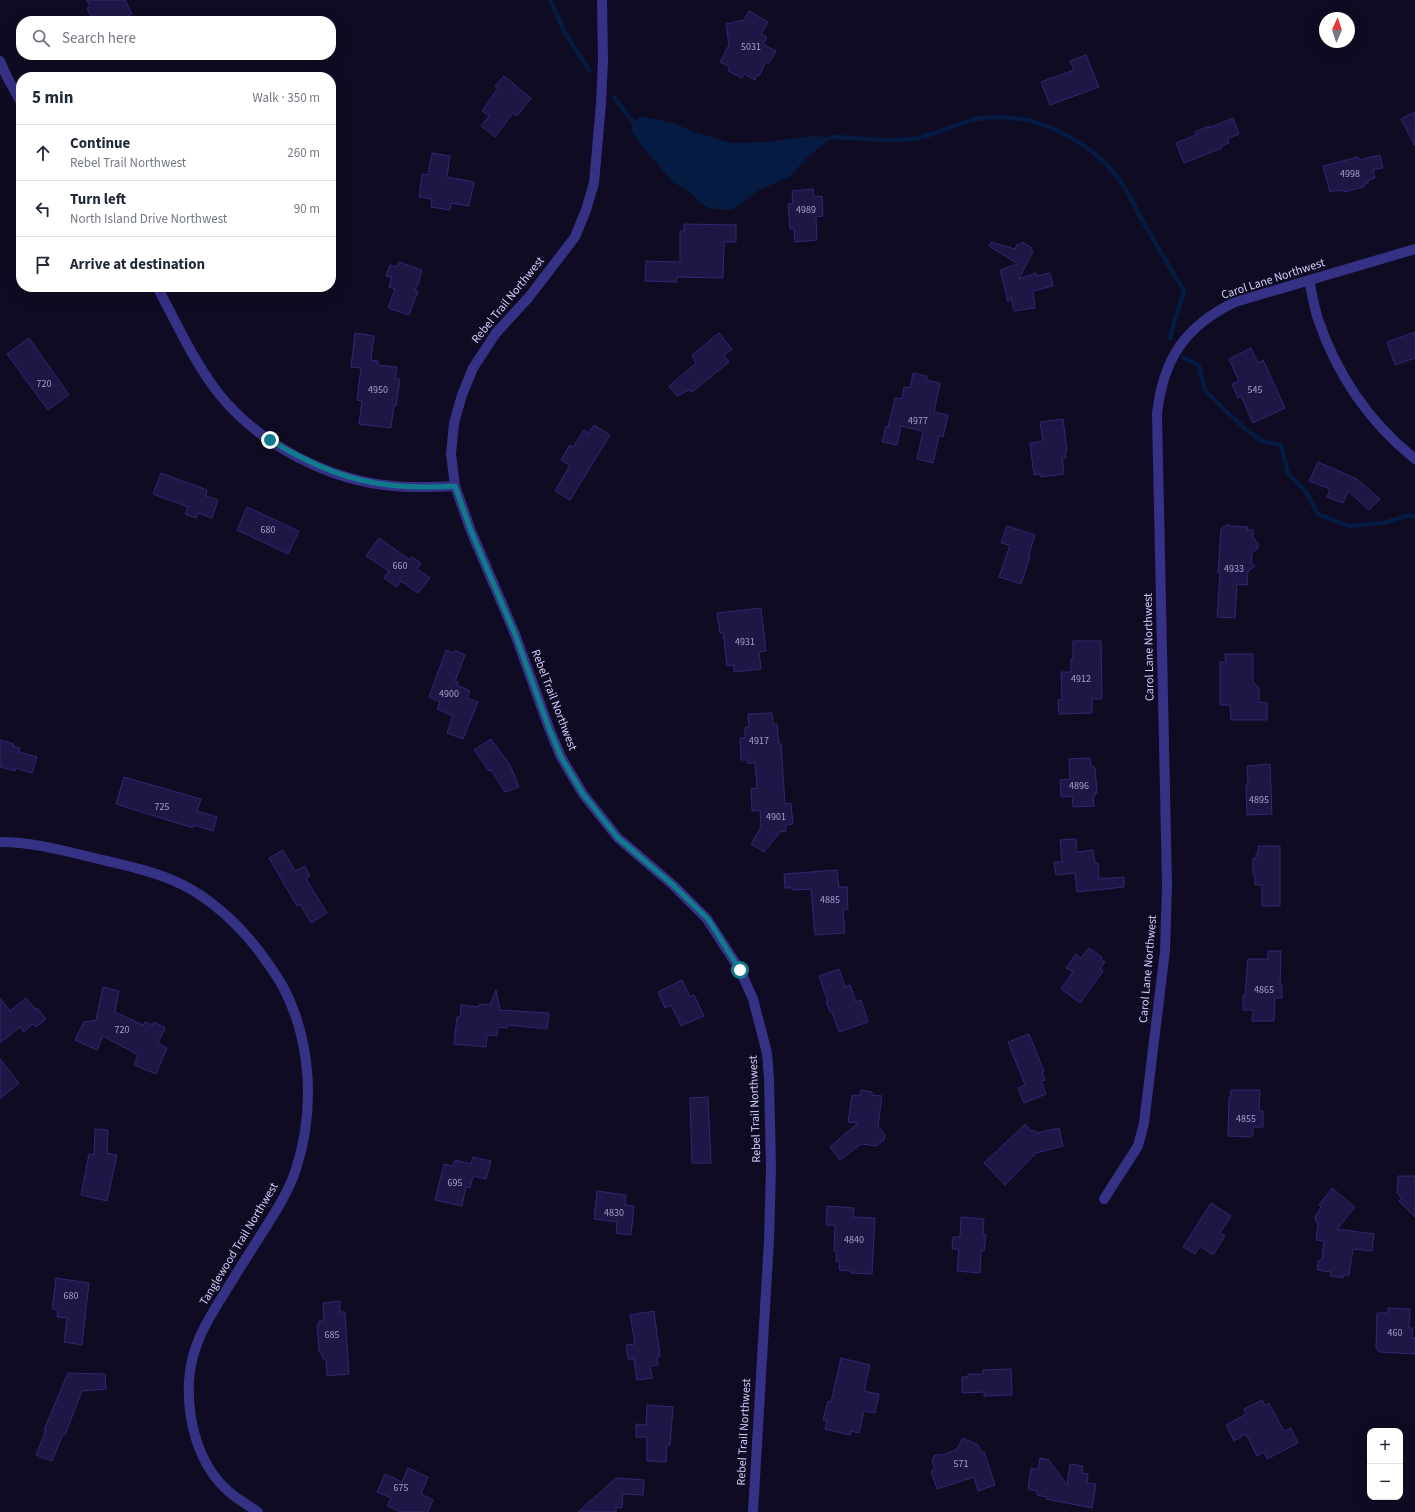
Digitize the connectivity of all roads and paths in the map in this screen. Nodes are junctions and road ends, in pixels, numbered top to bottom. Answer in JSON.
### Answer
{"nodes":[{"id":1,"x":602,"y":0,"type":"edge"},
{"id":2,"x":0,"y":61,"type":"edge"},
{"id":3,"x":16,"y":93,"type":"edge"},
{"id":4,"x":1415,"y":249,"type":"edge"},
{"id":5,"x":1309,"y":280,"type":"junction"},
{"id":6,"x":160,"y":292,"type":"edge"},
{"id":7,"x":1415,"y":458,"type":"edge"},
{"id":8,"x":455,"y":486,"type":"junction"},
{"id":9,"x":0,"y":842,"type":"edge"},
{"id":10,"x":1104,"y":1199,"type":"dead end"},
{"id":11,"x":258,"y":1512,"type":"edge"},
{"id":12,"x":753,"y":1512,"type":"edge"}],
"edges":[{"from":1,"to":8,"type":"street","name":"Rebel Trail Northwest"},
{"from":2,"to":3,"type":"street"},
{"from":4,"to":5,"type":"street","name":"Carol Lane Northwest"},
{"from":5,"to":7,"type":"street"},
{"from":5,"to":10,"type":"street","name":"Carol Lane Northwest"},
{"from":6,"to":8,"type":"street"},
{"from":8,"to":12,"type":"street","name":"Rebel Trail Northwest"},
{"from":9,"to":11,"type":"street","name":"Tanglewood Trail Northwest"}]}
